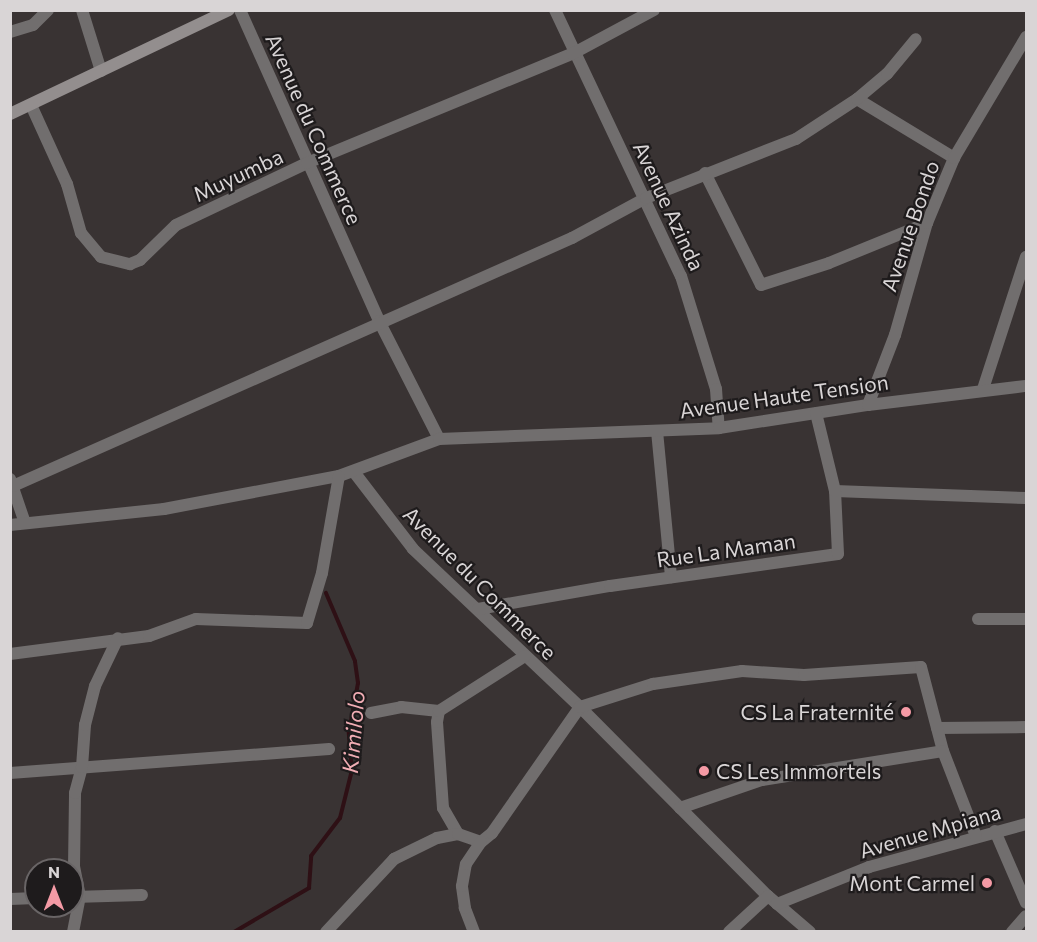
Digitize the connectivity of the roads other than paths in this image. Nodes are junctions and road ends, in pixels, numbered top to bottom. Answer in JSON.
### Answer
{"nodes":[{"id":1,"x":48,"y":10,"type":"edge"},
{"id":2,"x":82,"y":10,"type":"edge"},
{"id":3,"x":229,"y":10,"type":"edge"},
{"id":4,"x":240,"y":10,"type":"edge"},
{"id":5,"x":555,"y":10,"type":"edge"},
{"id":6,"x":654,"y":10,"type":"edge"},
{"id":7,"x":10,"y":32,"type":"edge"},
{"id":8,"x":1026,"y":37,"type":"edge"},
{"id":9,"x":916,"y":39,"type":"dead end"},
{"id":10,"x":572,"y":54,"type":"junction"},
{"id":11,"x":101,"y":71,"type":"junction"},
{"id":12,"x":857,"y":99,"type":"junction"},
{"id":13,"x":31,"y":105,"type":"junction"},
{"id":14,"x":10,"y":114,"type":"edge"},
{"id":15,"x":954,"y":158,"type":"junction"},
{"id":16,"x":307,"y":163,"type":"junction"},
{"id":17,"x":705,"y":173,"type":"junction"},
{"id":18,"x":646,"y":198,"type":"junction"},
{"id":19,"x":927,"y":223,"type":"junction"},
{"id":20,"x":1026,"y":257,"type":"edge"},
{"id":21,"x":379,"y":321,"type":"junction"},
{"id":22,"x":1026,"y":386,"type":"edge"},
{"id":23,"x":982,"y":389,"type":"junction"},
{"id":24,"x":868,"y":405,"type":"junction"},
{"id":25,"x":816,"y":413,"type":"junction"},
{"id":26,"x":719,"y":428,"type":"junction"},
{"id":27,"x":657,"y":431,"type":"junction"},
{"id":28,"x":439,"y":440,"type":"junction"},
{"id":29,"x":354,"y":472,"type":"junction"},
{"id":30,"x":339,"y":476,"type":"junction"},
{"id":31,"x":12,"y":482,"type":"edge"},
{"id":32,"x":835,"y":491,"type":"junction"},
{"id":33,"x":1026,"y":498,"type":"edge"},
{"id":34,"x":25,"y":523,"type":"junction"},
{"id":35,"x":10,"y":525,"type":"edge"},
{"id":36,"x":671,"y":577,"type":"junction"},
{"id":37,"x":478,"y":609,"type":"junction"},
{"id":38,"x":978,"y":619,"type":"dead end"},
{"id":39,"x":1026,"y":619,"type":"edge"},
{"id":40,"x":118,"y":638,"type":"junction"},
{"id":41,"x":10,"y":654,"type":"edge"},
{"id":42,"x":525,"y":656,"type":"junction"},
{"id":43,"x":580,"y":707,"type":"junction"},
{"id":44,"x":440,"y":711,"type":"junction"},
{"id":45,"x":371,"y":713,"type":"dead end"},
{"id":46,"x":1026,"y":727,"type":"edge"},
{"id":47,"x":937,"y":728,"type":"junction"},
{"id":48,"x":329,"y":749,"type":"dead end"},
{"id":49,"x":944,"y":751,"type":"junction"},
{"id":50,"x":82,"y":767,"type":"junction"},
{"id":51,"x":10,"y":773,"type":"edge"},
{"id":52,"x":680,"y":808,"type":"junction"},
{"id":53,"x":1026,"y":824,"type":"edge"},
{"id":54,"x":995,"y":831,"type":"junction"},
{"id":55,"x":458,"y":834,"type":"junction"},
{"id":56,"x":976,"y":836,"type":"junction"},
{"id":57,"x":481,"y":842,"type":"junction"},
{"id":58,"x":74,"y":858,"type":"edge"},
{"id":59,"x":142,"y":895,"type":"dead end"},
{"id":60,"x":84,"y":897,"type":"edge"},
{"id":61,"x":772,"y":900,"type":"junction"},
{"id":62,"x":1026,"y":903,"type":"edge"},
{"id":63,"x":1026,"y":916,"type":"edge"},
{"id":64,"x":326,"y":932,"type":"edge"},
{"id":65,"x":474,"y":932,"type":"edge"},
{"id":66,"x":729,"y":932,"type":"edge"},
{"id":67,"x":810,"y":932,"type":"edge"},
{"id":68,"x":1012,"y":932,"type":"edge"}],
"edges":[{"from":1,"to":7,"type":"street"},
{"from":2,"to":11,"type":"street"},
{"from":3,"to":11,"type":"main road"},
{"from":4,"to":16,"type":"street","name":"Avenue du Commerce"},
{"from":5,"to":10,"type":"street","name":"Avenue Azinda"},
{"from":6,"to":10,"type":"street","name":"Muyumba"},
{"from":8,"to":15,"type":"street","name":"Avenue Bondo"},
{"from":9,"to":12,"type":"street"},
{"from":10,"to":16,"type":"street","name":"Muyumba"},
{"from":10,"to":18,"type":"street","name":"Avenue Azinda"},
{"from":11,"to":13,"type":"main road"},
{"from":12,"to":15,"type":"street"},
{"from":12,"to":17,"type":"street"},
{"from":13,"to":14,"type":"main road"},
{"from":13,"to":16,"type":"street","name":"Muyumba"},
{"from":15,"to":19,"type":"street","name":"Avenue Bondo"},
{"from":16,"to":21,"type":"street","name":"Avenue du Commerce"},
{"from":17,"to":18,"type":"street"},
{"from":17,"to":19,"type":"street"},
{"from":18,"to":21,"type":"street"},
{"from":18,"to":26,"type":"street","name":"Avenue Azinda"},
{"from":19,"to":24,"type":"street","name":"Avenue Bondo"},
{"from":20,"to":23,"type":"street"},
{"from":21,"to":28,"type":"street","name":"Avenue du Commerce"},
{"from":21,"to":31,"type":"street"},
{"from":22,"to":23,"type":"street","name":"Avenue Haute Tension"},
{"from":23,"to":24,"type":"street","name":"Avenue Haute Tension"},
{"from":24,"to":25,"type":"street","name":"Avenue Haute Tension"},
{"from":25,"to":26,"type":"street","name":"Avenue Haute Tension"},
{"from":25,"to":32,"type":"street","name":"Rue La Maman"},
{"from":26,"to":27,"type":"street","name":"Avenue Haute Tension"},
{"from":27,"to":28,"type":"street","name":"Avenue Haute Tension"},
{"from":27,"to":36,"type":"street"},
{"from":28,"to":29,"type":"street"},
{"from":29,"to":30,"type":"street"},
{"from":29,"to":37,"type":"street","name":"Avenue du Commerce"},
{"from":30,"to":34,"type":"street"},
{"from":30,"to":40,"type":"street"},
{"from":31,"to":34,"type":"street"},
{"from":32,"to":33,"type":"street"},
{"from":32,"to":36,"type":"street","name":"Rue La Maman"},
{"from":34,"to":35,"type":"street"},
{"from":36,"to":37,"type":"street","name":"Rue La Maman"},
{"from":37,"to":42,"type":"street","name":"Avenue du Commerce"},
{"from":38,"to":39,"type":"street"},
{"from":40,"to":41,"type":"street"},
{"from":40,"to":50,"type":"street"},
{"from":42,"to":43,"type":"street","name":"Avenue du Commerce"},
{"from":42,"to":44,"type":"street"},
{"from":43,"to":47,"type":"street"},
{"from":43,"to":52,"type":"street","name":"Avenue du Commerce"},
{"from":43,"to":57,"type":"street"},
{"from":44,"to":45,"type":"street"},
{"from":44,"to":55,"type":"street"},
{"from":46,"to":47,"type":"street"},
{"from":47,"to":49,"type":"street"},
{"from":48,"to":50,"type":"street"},
{"from":49,"to":52,"type":"street"},
{"from":49,"to":56,"type":"street"},
{"from":50,"to":51,"type":"street"},
{"from":50,"to":58,"type":"street"},
{"from":52,"to":61,"type":"street","name":"Avenue du Commerce"},
{"from":53,"to":54,"type":"street","name":"Avenue Mpiana"},
{"from":54,"to":56,"type":"street","name":"Avenue Mpiana"},
{"from":54,"to":62,"type":"street"},
{"from":55,"to":57,"type":"street"},
{"from":55,"to":64,"type":"street"},
{"from":56,"to":61,"type":"street","name":"Avenue Mpiana"},
{"from":57,"to":65,"type":"street"},
{"from":59,"to":60,"type":"street"},
{"from":61,"to":66,"type":"street"},
{"from":61,"to":67,"type":"street","name":"Avenue du Commerce"},
{"from":63,"to":68,"type":"street"}]}
